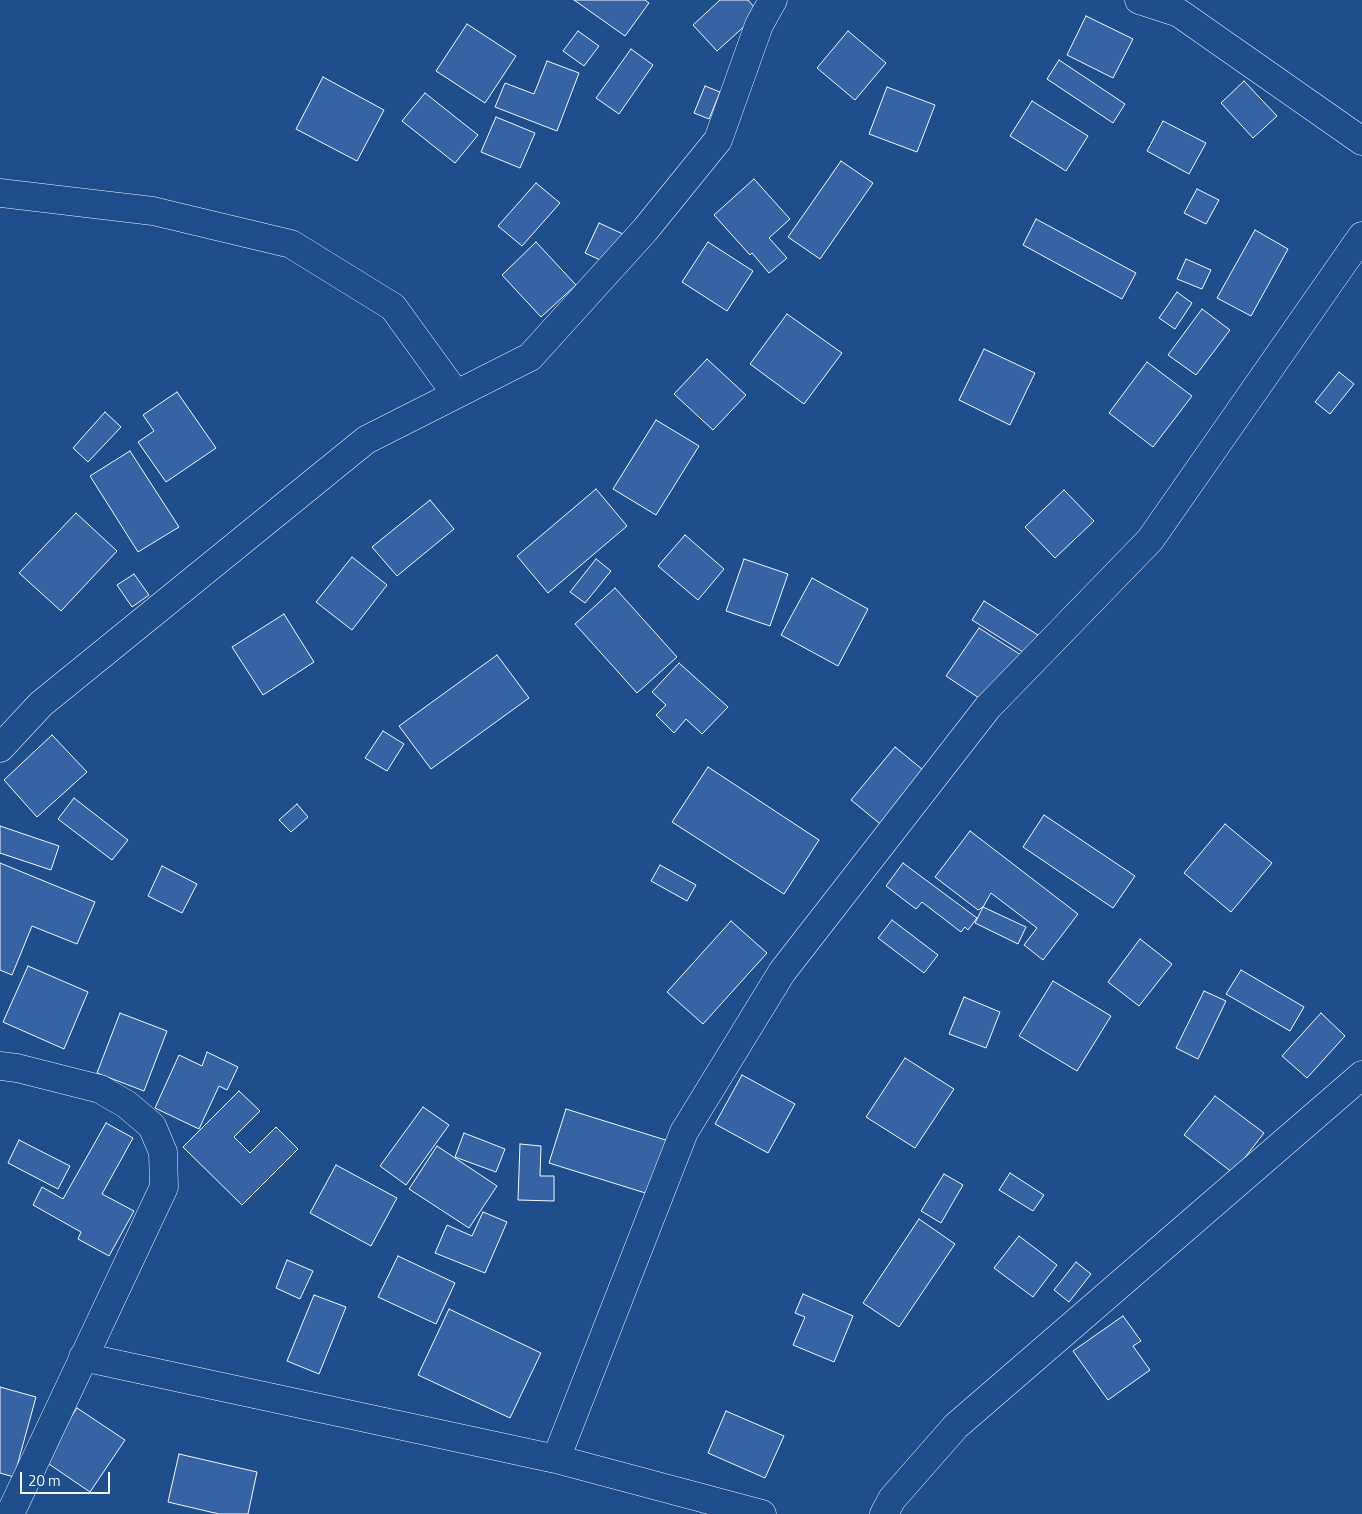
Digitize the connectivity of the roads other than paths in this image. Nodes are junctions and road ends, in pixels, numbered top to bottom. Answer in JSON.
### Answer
{"nodes":[{"id":1,"x":773,"y":0,"type":"edge"},
{"id":2,"x":1139,"y":0,"type":"edge"},
{"id":3,"x":1362,"y":142,"type":"edge"},
{"id":4,"x":0,"y":193,"type":"edge"},
{"id":5,"x":1362,"y":236,"type":"edge"},
{"id":6,"x":456,"y":394,"type":"junction"},
{"id":7,"x":0,"y":748,"type":"edge"},
{"id":8,"x":0,"y":1066,"type":"edge"},
{"id":9,"x":1362,"y":1075,"type":"edge"},
{"id":10,"x":83,"y":1357,"type":"junction"},
{"id":11,"x":556,"y":1459,"type":"junction"},
{"id":12,"x":10,"y":1514,"type":"edge"},
{"id":13,"x":762,"y":1514,"type":"edge"},
{"id":14,"x":884,"y":1514,"type":"edge"}],
"edges":[{"from":1,"to":6,"type":"street"},
{"from":2,"to":3,"type":"street"},
{"from":4,"to":6,"type":"street"},
{"from":5,"to":11,"type":"street"},
{"from":6,"to":7,"type":"street"},
{"from":8,"to":10,"type":"street"},
{"from":9,"to":14,"type":"street"},
{"from":10,"to":11,"type":"street"},
{"from":10,"to":12,"type":"street"},
{"from":11,"to":13,"type":"street"}]}
